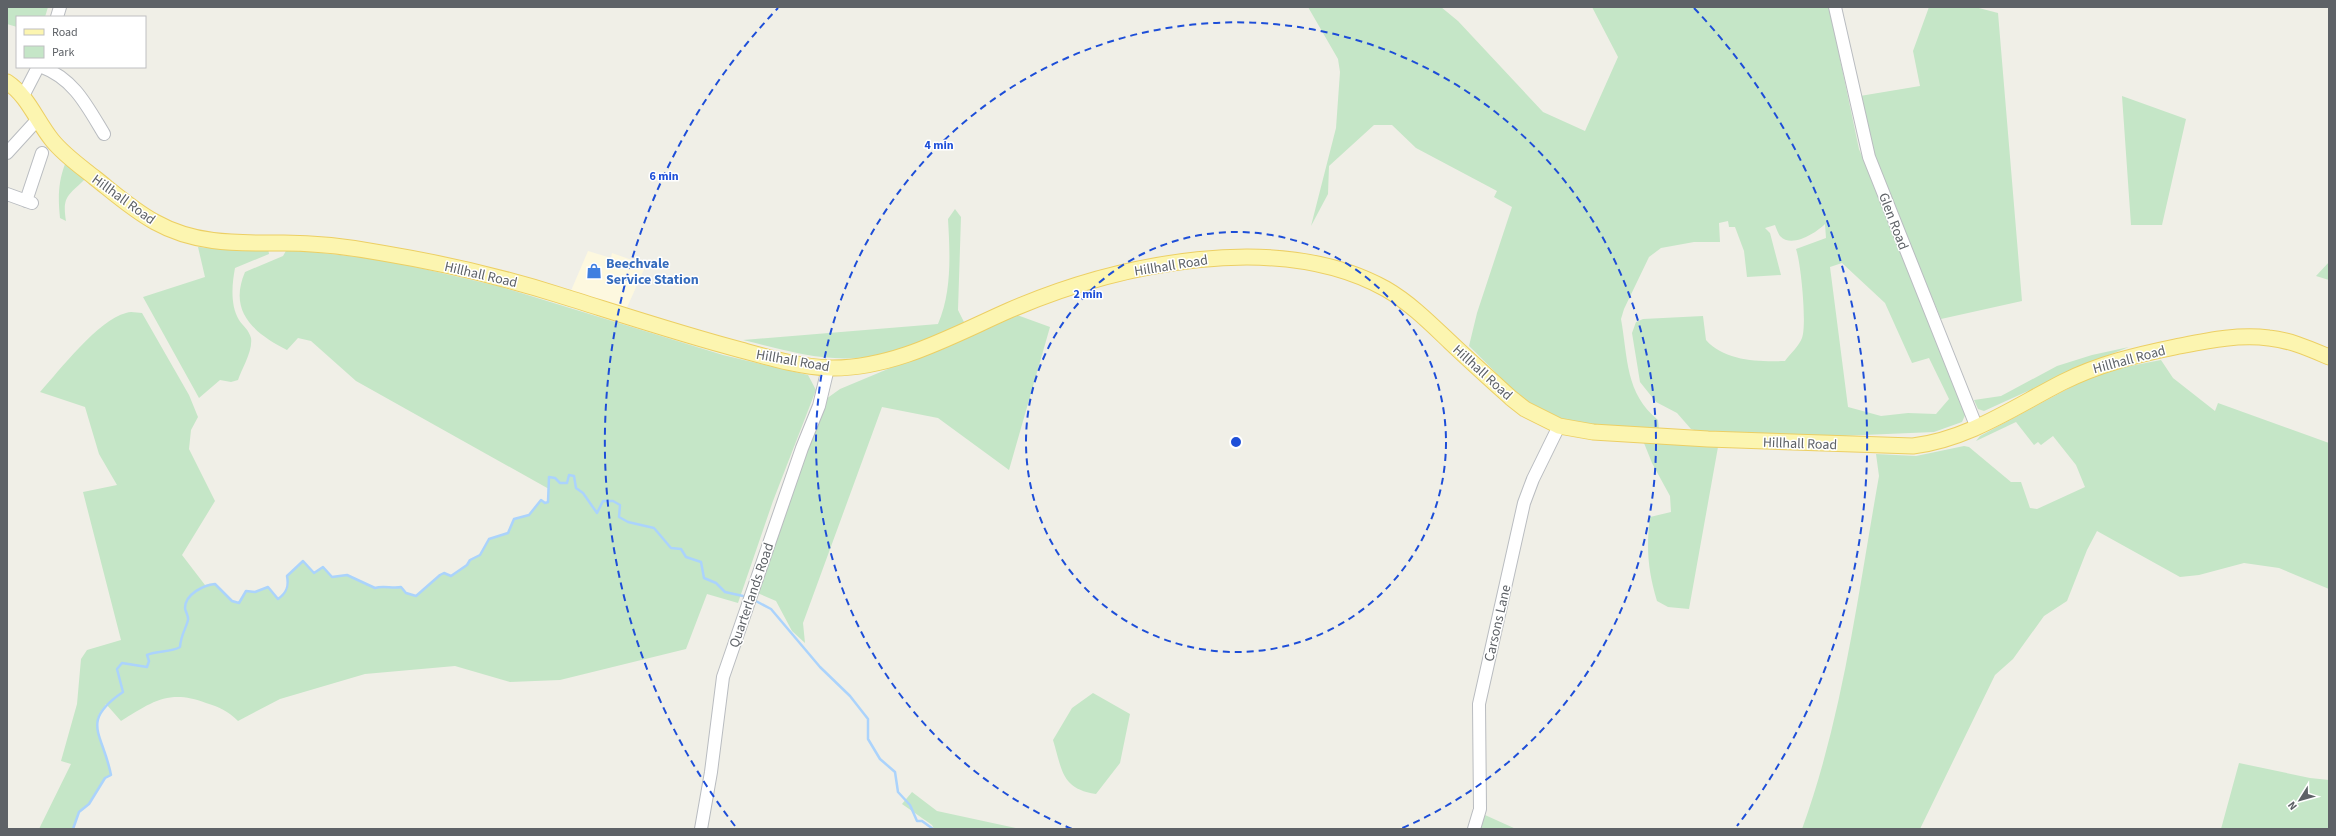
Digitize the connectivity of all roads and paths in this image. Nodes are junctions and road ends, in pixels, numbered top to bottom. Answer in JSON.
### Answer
{"nodes":[{"id":1,"x":1835,"y":7,"type":"edge"},
{"id":2,"x":38,"y":68,"type":"edge"},
{"id":3,"x":44,"y":68,"type":"edge"},
{"id":4,"x":7,"y":82,"type":"edge"},
{"id":5,"x":24,"y":96,"type":"junction"},
{"id":6,"x":38,"y":119,"type":"junction"},
{"id":7,"x":104,"y":134,"type":"dead end"},
{"id":8,"x":42,"y":153,"type":"dead end"},
{"id":9,"x":7,"y":154,"type":"edge"},
{"id":10,"x":7,"y":194,"type":"edge"},
{"id":11,"x":2329,"y":358,"type":"edge"},
{"id":12,"x":828,"y":368,"type":"junction"},
{"id":13,"x":1559,"y":426,"type":"junction"},
{"id":14,"x":1977,"y":428,"type":"junction"},
{"id":15,"x":701,"y":829,"type":"edge"},
{"id":16,"x":1474,"y":829,"type":"edge"}],
"edges":[{"from":1,"to":14,"type":"street","name":"Glen Road"},
{"from":2,"to":5,"type":"street"},
{"from":3,"to":7,"type":"street"},
{"from":4,"to":5,"type":"main road","name":"Hillhall Road"},
{"from":5,"to":6,"type":"main road","name":"Hillhall Road"},
{"from":6,"to":9,"type":"street"},
{"from":6,"to":12,"type":"main road","name":"Hillhall Road"},
{"from":8,"to":10,"type":"street"},
{"from":11,"to":14,"type":"main road","name":"Hillhall Road"},
{"from":12,"to":13,"type":"main road","name":"Hillhall Road"},
{"from":12,"to":15,"type":"street","name":"Quarterlands Road"},
{"from":13,"to":14,"type":"main road","name":"Hillhall Road"},
{"from":13,"to":16,"type":"street","name":"Carsons Lane"}]}
